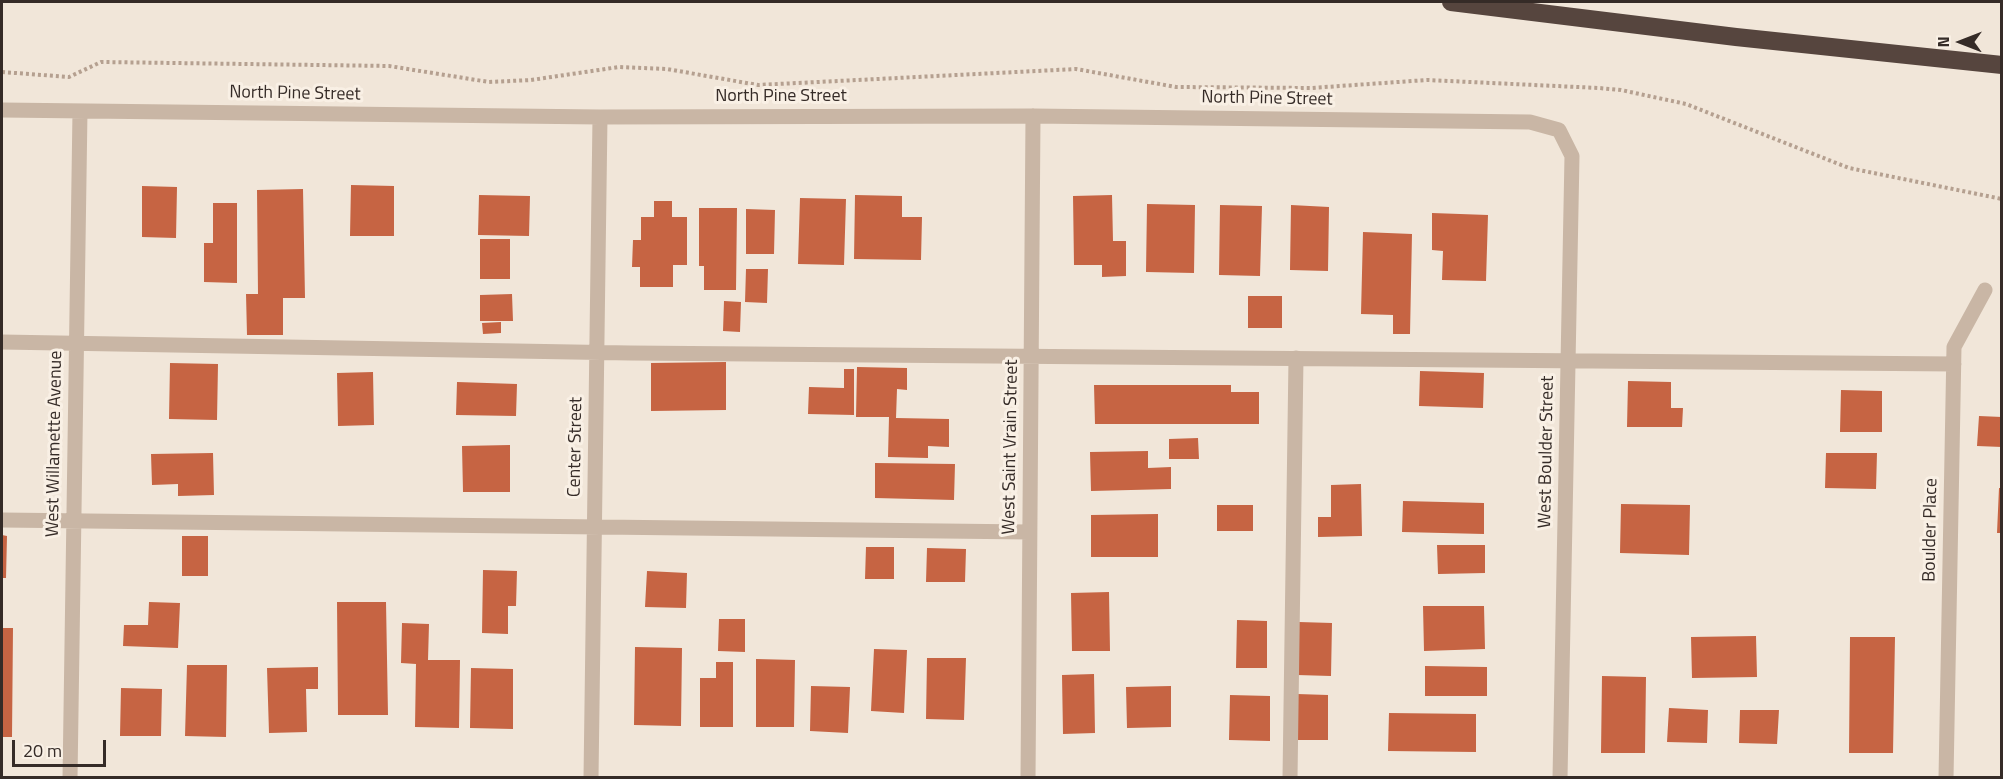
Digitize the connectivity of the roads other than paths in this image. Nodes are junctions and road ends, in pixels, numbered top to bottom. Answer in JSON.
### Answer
{"nodes":[{"id":1,"x":1451,"y":2,"type":"edge"},
{"id":2,"x":2001,"y":65,"type":"edge"},
{"id":3,"x":2,"y":110,"type":"edge"},
{"id":4,"x":80,"y":111,"type":"junction"},
{"id":5,"x":1033,"y":116,"type":"junction"},
{"id":6,"x":600,"y":117,"type":"junction"},
{"id":7,"x":1559,"y":130,"type":"joint"},
{"id":8,"x":1985,"y":291,"type":"dead end"},
{"id":9,"x":2,"y":342,"type":"edge"},
{"id":10,"x":76,"y":343,"type":"junction"},
{"id":11,"x":596,"y":353,"type":"junction"},
{"id":12,"x":1031,"y":356,"type":"junction"},
{"id":13,"x":1296,"y":358,"type":"junction"},
{"id":14,"x":1568,"y":362,"type":"junction"},
{"id":15,"x":1954,"y":364,"type":"junction"},
{"id":16,"x":2,"y":520,"type":"edge"},
{"id":17,"x":74,"y":522,"type":"junction"},
{"id":18,"x":594,"y":526,"type":"junction"},
{"id":19,"x":1029,"y":532,"type":"junction"},
{"id":20,"x":70,"y":777,"type":"edge"},
{"id":21,"x":591,"y":777,"type":"edge"},
{"id":22,"x":1028,"y":777,"type":"edge"},
{"id":23,"x":1290,"y":777,"type":"edge"},
{"id":24,"x":1560,"y":777,"type":"edge"},
{"id":25,"x":1946,"y":777,"type":"edge"}],
"edges":[{"from":1,"to":2,"type":"highway"},
{"from":3,"to":4,"type":"street","name":"North Pine Street"},
{"from":4,"to":6,"type":"street","name":"North Pine Street"},
{"from":4,"to":10,"type":"street","name":"West Willamette Avenue"},
{"from":5,"to":6,"type":"street","name":"North Pine Street"},
{"from":5,"to":7,"type":"street","name":"North Pine Street"},
{"from":5,"to":12,"type":"street","name":"West Saint Vrain Street"},
{"from":6,"to":11,"type":"street","name":"Center Street"},
{"from":7,"to":14,"type":"street","name":"West Boulder Street"},
{"from":8,"to":15,"type":"street","name":"Boulder Place"},
{"from":9,"to":10,"type":"street"},
{"from":10,"to":11,"type":"street"},
{"from":10,"to":17,"type":"street","name":"West Willamette Avenue"},
{"from":11,"to":12,"type":"street"},
{"from":11,"to":18,"type":"street","name":"Center Street"},
{"from":12,"to":13,"type":"street"},
{"from":12,"to":19,"type":"street","name":"West Saint Vrain Street"},
{"from":13,"to":14,"type":"street"},
{"from":13,"to":23,"type":"street"},
{"from":14,"to":15,"type":"street"},
{"from":14,"to":24,"type":"street","name":"West Boulder Street"},
{"from":15,"to":25,"type":"street","name":"Boulder Place"},
{"from":16,"to":17,"type":"street"},
{"from":17,"to":18,"type":"street"},
{"from":17,"to":20,"type":"street","name":"West Willamette Avenue"},
{"from":18,"to":19,"type":"street"},
{"from":18,"to":21,"type":"street","name":"Center Street"},
{"from":19,"to":22,"type":"street","name":"West Saint Vrain Street"}]}
